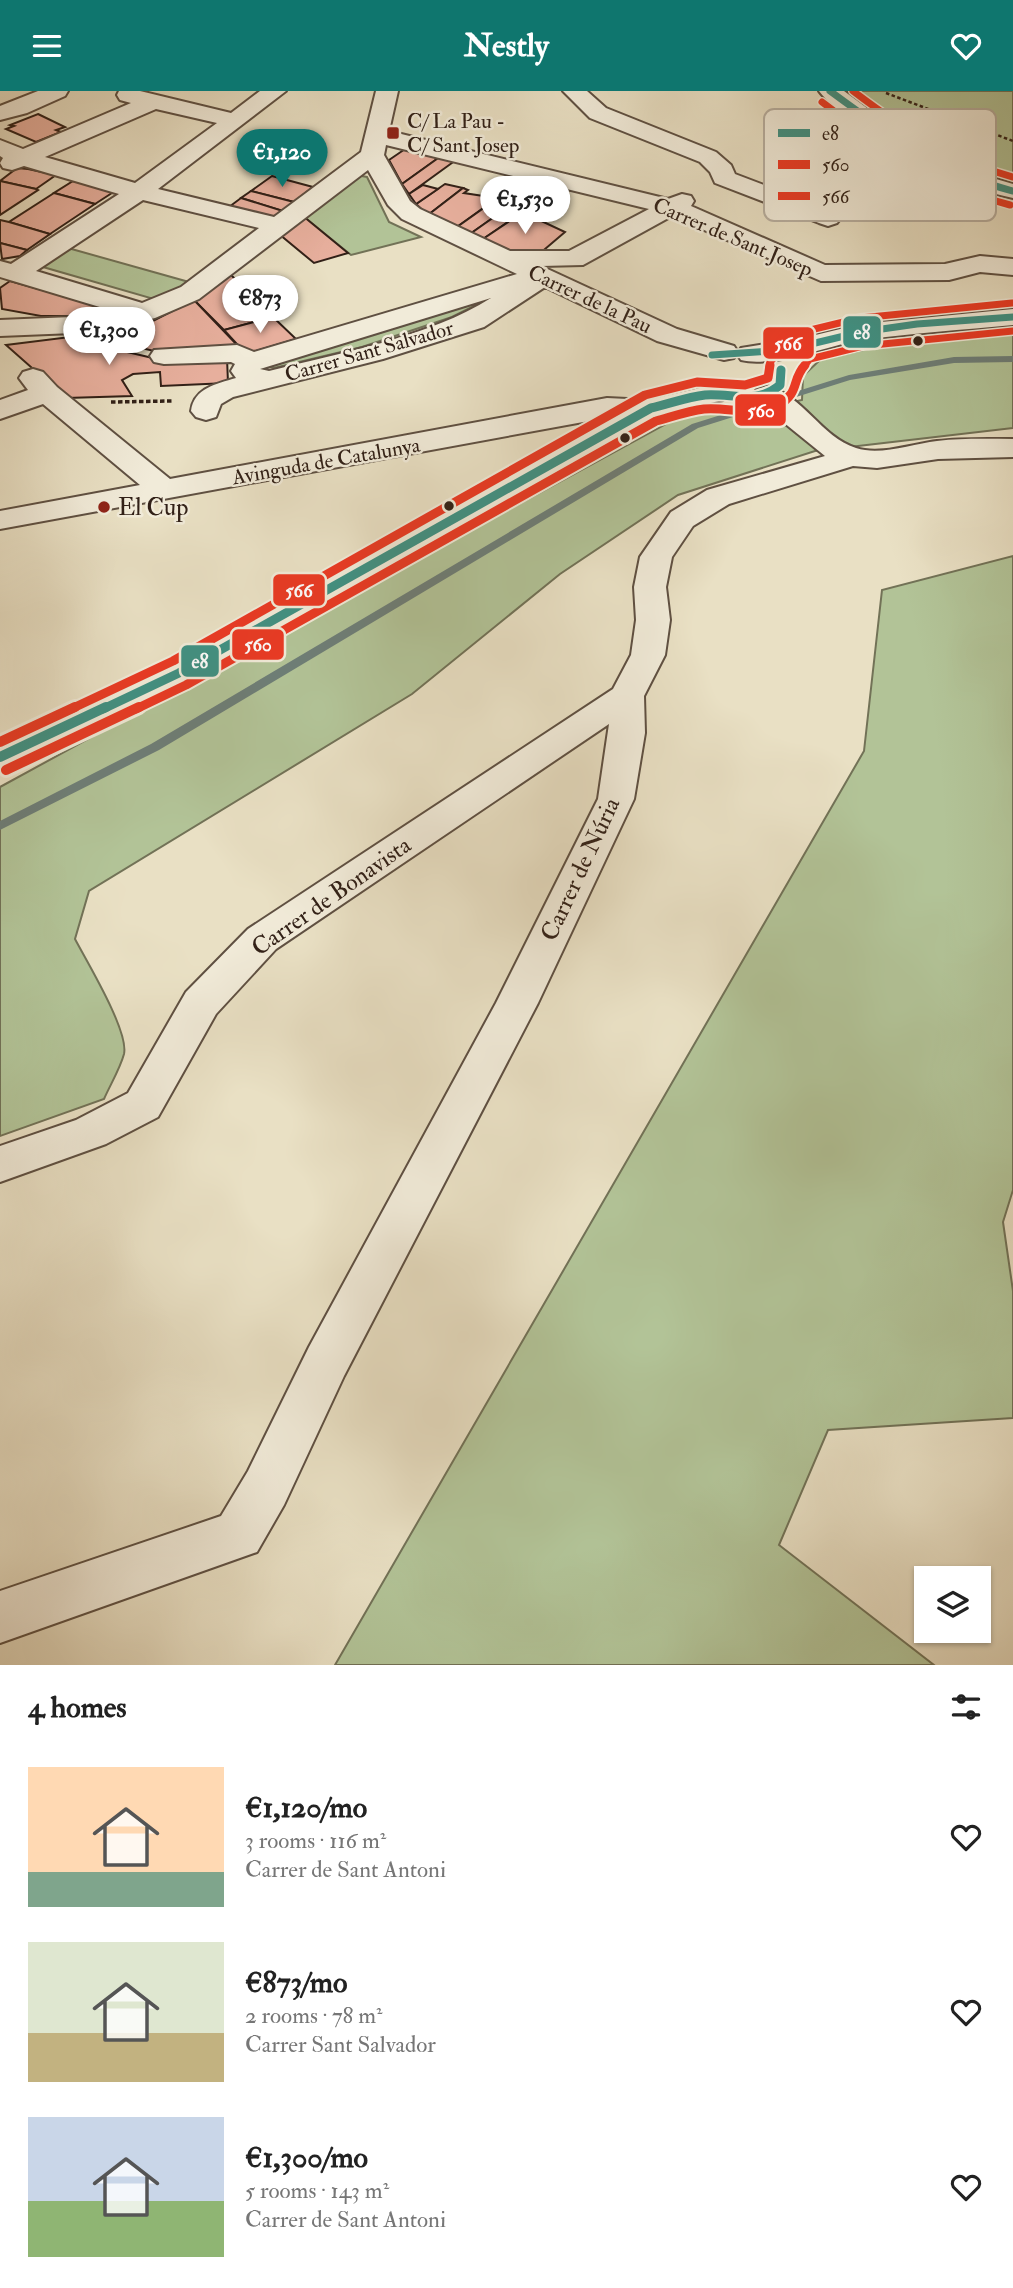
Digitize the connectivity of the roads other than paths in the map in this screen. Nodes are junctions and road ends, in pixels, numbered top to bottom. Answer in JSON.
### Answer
{"nodes":[{"id":1,"x":57,"y":91,"type":"edge"},
{"id":2,"x":113,"y":91,"type":"edge"},
{"id":3,"x":275,"y":91,"type":"edge"},
{"id":4,"x":387,"y":91,"type":"edge"},
{"id":5,"x":574,"y":91,"type":"edge"},
{"id":6,"x":830,"y":91,"type":"edge"},
{"id":7,"x":154,"y":101,"type":"junction"},
{"id":8,"x":855,"y":109,"type":"edge"},
{"id":9,"x":0,"y":113,"type":"edge"},
{"id":10,"x":233,"y":120,"type":"junction"},
{"id":11,"x":374,"y":145,"type":"junction"},
{"id":12,"x":7,"y":158,"type":"edge"},
{"id":13,"x":724,"y":179,"type":"junction"},
{"id":14,"x":996,"y":187,"type":"edge"},
{"id":15,"x":139,"y":191,"type":"junction"},
{"id":16,"x":1013,"y":191,"type":"edge"},
{"id":17,"x":764,"y":194,"type":"edge"},
{"id":18,"x":673,"y":207,"type":"junction"},
{"id":19,"x":281,"y":226,"type":"junction"},
{"id":20,"x":497,"y":255,"type":"junction"},
{"id":21,"x":1013,"y":267,"type":"edge"},
{"id":22,"x":7,"y":272,"type":"edge"},
{"id":23,"x":540,"y":277,"type":"junction"},
{"id":24,"x":145,"y":311,"type":"junction"},
{"id":25,"x":1013,"y":317,"type":"edge"},
{"id":26,"x":0,"y":328,"type":"edge"},
{"id":27,"x":667,"y":335,"type":"junction"},
{"id":28,"x":803,"y":346,"type":"junction"},
{"id":29,"x":738,"y":353,"type":"junction"},
{"id":30,"x":164,"y":356,"type":"dead end"},
{"id":31,"x":693,"y":370,"type":"junction"},
{"id":32,"x":254,"y":371,"type":"junction"},
{"id":33,"x":777,"y":382,"type":"junction"},
{"id":34,"x":722,"y":396,"type":"junction"},
{"id":35,"x":207,"y":405,"type":"road end"},
{"id":36,"x":651,"y":408,"type":"junction"},
{"id":37,"x":0,"y":410,"type":"edge"},
{"id":38,"x":1013,"y":448,"type":"edge"},
{"id":39,"x":838,"y":449,"type":"junction"},
{"id":40,"x":165,"y":490,"type":"junction"},
{"id":41,"x":0,"y":520,"type":"edge"},
{"id":42,"x":627,"y":696,"type":"junction"},
{"id":43,"x":0,"y":757,"type":"edge"},
{"id":44,"x":0,"y":1164,"type":"edge"},
{"id":45,"x":0,"y":1617,"type":"edge"}],
"edges":[{"from":1,"to":9,"type":"street"},
{"from":2,"to":7,"type":"street"},
{"from":3,"to":10,"type":"street"},
{"from":4,"to":11,"type":"street"},
{"from":5,"to":13,"type":"street"},
{"from":6,"to":8,"type":"street"},
{"from":7,"to":10,"type":"street"},
{"from":7,"to":12,"type":"street"},
{"from":10,"to":15,"type":"street"},
{"from":11,"to":18,"type":"street","name":"Carrer de Sant Josep"},
{"from":11,"to":19,"type":"street"},
{"from":11,"to":20,"type":"street","name":"Carrer de la Pau"},
{"from":12,"to":15,"type":"street"},
{"from":13,"to":17,"type":"street"},
{"from":13,"to":18,"type":"street"},
{"from":14,"to":16,"type":"street"},
{"from":15,"to":19,"type":"street"},
{"from":15,"to":22,"type":"street"},
{"from":18,"to":20,"type":"street"},
{"from":18,"to":21,"type":"street","name":"Carrer de Sant Josep"},
{"from":19,"to":24,"type":"street"},
{"from":20,"to":23,"type":"street","name":"Carrer de la Pau"},
{"from":22,"to":24,"type":"street"},
{"from":23,"to":27,"type":"street","name":"Carrer de la Pau"},
{"from":23,"to":32,"type":"street","name":"Carrer Sant Salvador"},
{"from":24,"to":26,"type":"street"},
{"from":25,"to":28,"type":"street"},
{"from":27,"to":29,"type":"street","name":"Carrer de la Pau"},
{"from":27,"to":31,"type":"street","name":"Carrer de la Pau"},
{"from":28,"to":29,"type":"street"},
{"from":28,"to":33,"type":"street"},
{"from":29,"to":31,"type":"street"},
{"from":29,"to":33,"type":"street"},
{"from":30,"to":32,"type":"street"},
{"from":31,"to":34,"type":"street","name":"Carrer de la Pau"},
{"from":31,"to":36,"type":"street"},
{"from":32,"to":35,"type":"street","name":"Carrer Sant Salvador"},
{"from":33,"to":34,"type":"street"},
{"from":33,"to":39,"type":"street"},
{"from":34,"to":36,"type":"street"},
{"from":36,"to":40,"type":"street","name":"Avinguda de Catalunya"},
{"from":36,"to":43,"type":"street"},
{"from":37,"to":40,"type":"street"},
{"from":38,"to":39,"type":"street","name":"Carrer de Núria"},
{"from":39,"to":42,"type":"street","name":"Carrer de Núria"},
{"from":40,"to":41,"type":"street","name":"Avinguda de Catalunya"},
{"from":42,"to":44,"type":"street","name":"Carrer de Bonavista"},
{"from":42,"to":45,"type":"street","name":"Carrer de Núria"}]}
